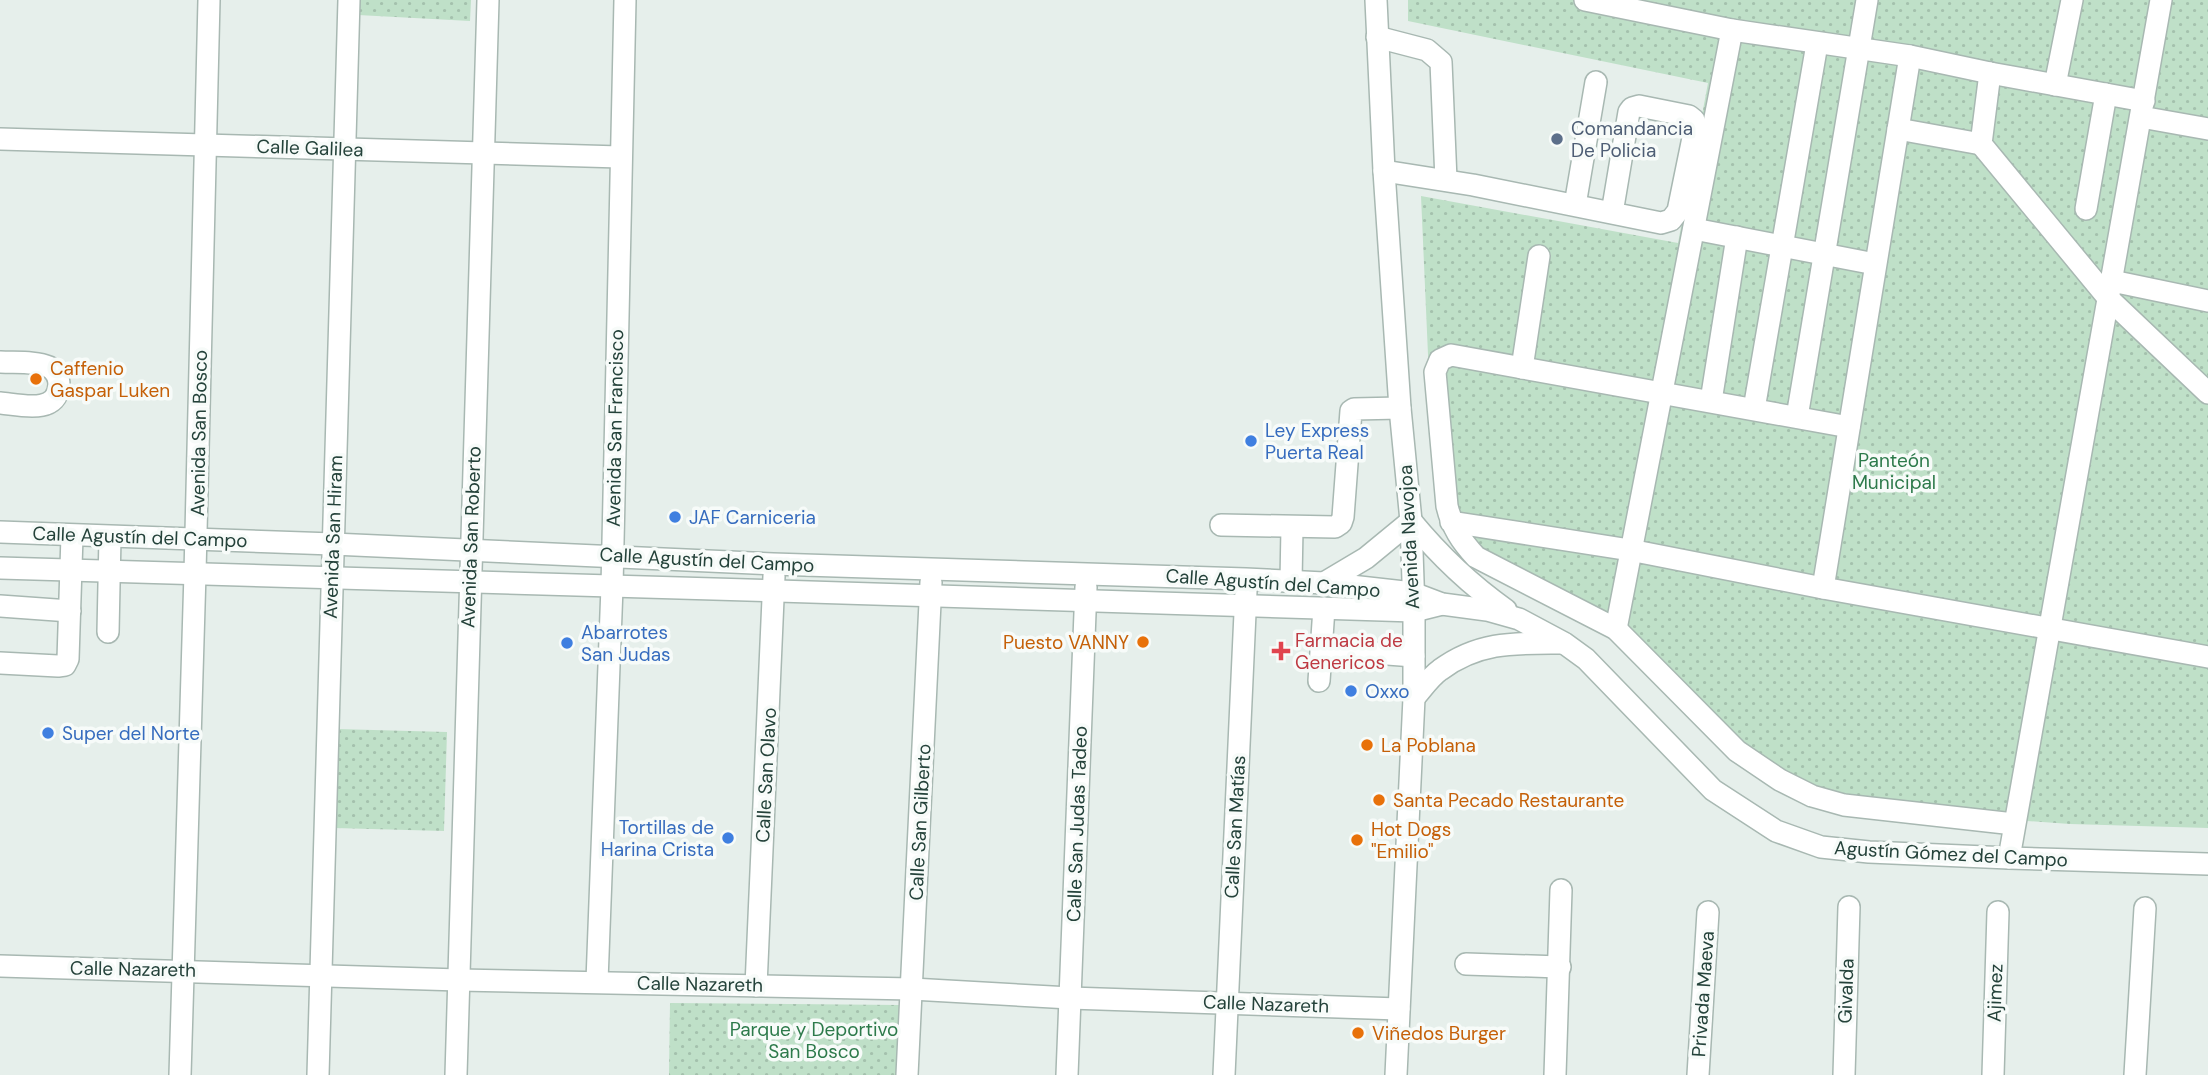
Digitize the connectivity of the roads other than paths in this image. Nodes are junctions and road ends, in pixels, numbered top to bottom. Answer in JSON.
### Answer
{"nodes":[{"id":1,"x":209,"y":0,"type":"edge"},
{"id":2,"x":349,"y":0,"type":"edge"},
{"id":3,"x":488,"y":0,"type":"edge"},
{"id":4,"x":625,"y":0,"type":"edge"},
{"id":5,"x":1376,"y":0,"type":"edge"},
{"id":6,"x":1585,"y":0,"type":"edge"},
{"id":7,"x":1867,"y":0,"type":"edge"},
{"id":8,"x":2072,"y":0,"type":"edge"},
{"id":9,"x":2161,"y":0,"type":"edge"},
{"id":10,"x":1732,"y":30,"type":"junction"},
{"id":11,"x":1377,"y":37,"type":"junction"},
{"id":12,"x":1817,"y":44,"type":"junction"},
{"id":13,"x":1858,"y":49,"type":"junction"},
{"id":14,"x":1910,"y":56,"type":"junction"},
{"id":15,"x":1990,"y":73,"type":"junction"},
{"id":16,"x":1596,"y":82,"type":"dead end"},
{"id":17,"x":2055,"y":85,"type":"junction"},
{"id":18,"x":2106,"y":94,"type":"junction"},
{"id":19,"x":2143,"y":108,"type":"junction"},
{"id":20,"x":2208,"y":126,"type":"edge"},
{"id":21,"x":1898,"y":129,"type":"junction"},
{"id":22,"x":0,"y":139,"type":"edge"},
{"id":23,"x":205,"y":144,"type":"junction"},
{"id":24,"x":1981,"y":144,"type":"junction"},
{"id":25,"x":343,"y":149,"type":"junction"},
{"id":26,"x":483,"y":154,"type":"junction"},
{"id":27,"x":621,"y":157,"type":"junction"},
{"id":28,"x":1384,"y":171,"type":"junction"},
{"id":29,"x":1446,"y":180,"type":"junction"},
{"id":30,"x":1575,"y":205,"type":"junction"},
{"id":31,"x":2086,"y":209,"type":"dead end"},
{"id":32,"x":1612,"y":213,"type":"junction"},
{"id":33,"x":1694,"y":229,"type":"junction"},
{"id":34,"x":1737,"y":237,"type":"junction"},
{"id":35,"x":1781,"y":246,"type":"junction"},
{"id":36,"x":1825,"y":255,"type":"junction"},
{"id":37,"x":1539,"y":256,"type":"dead end"},
{"id":38,"x":1875,"y":264,"type":"junction"},
{"id":39,"x":2111,"y":290,"type":"junction"},
{"id":40,"x":2208,"y":301,"type":"edge"},
{"id":41,"x":0,"y":362,"type":"edge"},
{"id":42,"x":1522,"y":368,"type":"junction"},
{"id":43,"x":1661,"y":392,"type":"junction"},
{"id":44,"x":2208,"y":393,"type":"edge"},
{"id":45,"x":1711,"y":401,"type":"junction"},
{"id":46,"x":0,"y":403,"type":"edge"},
{"id":47,"x":1400,"y":408,"type":"junction"},
{"id":48,"x":1754,"y":409,"type":"junction"},
{"id":49,"x":1797,"y":417,"type":"junction"},
{"id":50,"x":1849,"y":426,"type":"junction"},
{"id":51,"x":1410,"y":521,"type":"junction"},
{"id":52,"x":1451,"y":522,"type":"junction"},
{"id":53,"x":1221,"y":525,"type":"dead end"},
{"id":54,"x":1293,"y":528,"type":"junction"},
{"id":55,"x":0,"y":532,"type":"edge"},
{"id":56,"x":72,"y":536,"type":"junction"},
{"id":57,"x":110,"y":537,"type":"junction"},
{"id":58,"x":196,"y":538,"type":"junction"},
{"id":59,"x":333,"y":544,"type":"junction"},
{"id":60,"x":470,"y":550,"type":"junction"},
{"id":61,"x":1630,"y":550,"type":"junction"},
{"id":62,"x":613,"y":556,"type":"junction"},
{"id":63,"x":773,"y":564,"type":"junction"},
{"id":64,"x":0,"y":568,"type":"edge"},
{"id":65,"x":71,"y":570,"type":"junction"},
{"id":66,"x":932,"y":570,"type":"junction"},
{"id":67,"x":109,"y":572,"type":"junction"},
{"id":68,"x":195,"y":573,"type":"junction"},
{"id":69,"x":1086,"y":573,"type":"junction"},
{"id":70,"x":332,"y":577,"type":"junction"},
{"id":71,"x":1246,"y":579,"type":"junction"},
{"id":72,"x":1291,"y":581,"type":"junction"},
{"id":73,"x":469,"y":583,"type":"junction"},
{"id":74,"x":1324,"y":583,"type":"junction"},
{"id":75,"x":612,"y":587,"type":"junction"},
{"id":76,"x":1823,"y":588,"type":"junction"},
{"id":77,"x":774,"y":590,"type":"junction"},
{"id":78,"x":931,"y":594,"type":"junction"},
{"id":79,"x":1086,"y":601,"type":"junction"},
{"id":80,"x":1413,"y":602,"type":"junction"},
{"id":81,"x":1246,"y":605,"type":"junction"},
{"id":82,"x":0,"y":606,"type":"edge"},
{"id":83,"x":1324,"y":608,"type":"junction"},
{"id":84,"x":70,"y":611,"type":"junction"},
{"id":85,"x":1519,"y":619,"type":"junction"},
{"id":86,"x":2050,"y":628,"type":"junction"},
{"id":87,"x":1616,"y":629,"type":"junction"},
{"id":88,"x":108,"y":632,"type":"dead end"},
{"id":89,"x":1564,"y":643,"type":"junction"},
{"id":90,"x":1321,"y":649,"type":"junction"},
{"id":91,"x":1414,"y":656,"type":"junction"},
{"id":92,"x":2208,"y":657,"type":"edge"},
{"id":93,"x":0,"y":663,"type":"edge"},
{"id":94,"x":1319,"y":681,"type":"dead end"},
{"id":95,"x":1414,"y":698,"type":"junction"},
{"id":96,"x":2014,"y":824,"type":"junction"},
{"id":97,"x":2009,"y":858,"type":"junction"},
{"id":98,"x":2208,"y":864,"type":"edge"},
{"id":99,"x":1561,"y":890,"type":"dead end"},
{"id":100,"x":1849,"y":906,"type":"dead end"},
{"id":101,"x":2145,"y":908,"type":"dead end"},
{"id":102,"x":1708,"y":912,"type":"dead end"},
{"id":103,"x":1998,"y":912,"type":"dead end"},
{"id":104,"x":1466,"y":964,"type":"dead end"},
{"id":105,"x":0,"y":966,"type":"edge"},
{"id":106,"x":1560,"y":967,"type":"junction"},
{"id":107,"x":184,"y":970,"type":"junction"},
{"id":108,"x":320,"y":975,"type":"junction"},
{"id":109,"x":459,"y":979,"type":"junction"},
{"id":110,"x":597,"y":981,"type":"junction"},
{"id":111,"x":756,"y":986,"type":"junction"},
{"id":112,"x":912,"y":989,"type":"junction"},
{"id":113,"x":1070,"y":998,"type":"junction"},
{"id":114,"x":1226,"y":1002,"type":"junction"},
{"id":115,"x":1399,"y":1009,"type":"junction"},
{"id":116,"x":180,"y":1075,"type":"edge"},
{"id":117,"x":317,"y":1075,"type":"edge"},
{"id":118,"x":456,"y":1075,"type":"edge"},
{"id":119,"x":907,"y":1075,"type":"edge"},
{"id":120,"x":1067,"y":1075,"type":"edge"},
{"id":121,"x":1224,"y":1075,"type":"edge"},
{"id":122,"x":1396,"y":1075,"type":"edge"},
{"id":123,"x":1555,"y":1075,"type":"edge"},
{"id":124,"x":1698,"y":1075,"type":"edge"},
{"id":125,"x":1843,"y":1075,"type":"edge"},
{"id":126,"x":1993,"y":1075,"type":"edge"},
{"id":127,"x":2136,"y":1075,"type":"edge"}],
"edges":[{"from":1,"to":23,"type":"street","name":"Avenida San Bosco"},
{"from":2,"to":25,"type":"street","name":"Avenida San Hiram"},
{"from":3,"to":26,"type":"street","name":"Avenida San Roberto"},
{"from":4,"to":27,"type":"street","name":"Avenida San Francisco"},
{"from":5,"to":11,"type":"street","name":"Avenida Navojoa"},
{"from":6,"to":10,"type":"street"},
{"from":7,"to":13,"type":"street"},
{"from":8,"to":17,"type":"street"},
{"from":9,"to":19,"type":"street"},
{"from":10,"to":12,"type":"street"},
{"from":10,"to":33,"type":"street"},
{"from":11,"to":28,"type":"street","name":"Avenida Navojoa"},
{"from":11,"to":29,"type":"street"},
{"from":12,"to":13,"type":"street"},
{"from":12,"to":35,"type":"street"},
{"from":13,"to":14,"type":"street"},
{"from":13,"to":36,"type":"street"},
{"from":14,"to":15,"type":"street"},
{"from":14,"to":21,"type":"street"},
{"from":15,"to":17,"type":"street"},
{"from":15,"to":24,"type":"street"},
{"from":16,"to":30,"type":"street"},
{"from":17,"to":18,"type":"street"},
{"from":18,"to":19,"type":"street"},
{"from":18,"to":31,"type":"street"},
{"from":19,"to":20,"type":"street"},
{"from":19,"to":39,"type":"street"},
{"from":21,"to":24,"type":"street"},
{"from":21,"to":38,"type":"street"},
{"from":22,"to":23,"type":"street","name":"Calle Galilea"},
{"from":23,"to":25,"type":"street","name":"Calle Galilea"},
{"from":23,"to":58,"type":"street","name":"Avenida San Bosco"},
{"from":24,"to":39,"type":"street"},
{"from":25,"to":26,"type":"street","name":"Calle Galilea"},
{"from":25,"to":59,"type":"street","name":"Avenida San Hiram"},
{"from":26,"to":27,"type":"street","name":"Calle Galilea"},
{"from":26,"to":60,"type":"street","name":"Avenida San Roberto"},
{"from":27,"to":62,"type":"street","name":"Avenida San Francisco"},
{"from":28,"to":29,"type":"street"},
{"from":28,"to":47,"type":"street","name":"Avenida Navojoa"},
{"from":29,"to":30,"type":"street"},
{"from":30,"to":32,"type":"street"},
{"from":32,"to":32,"type":"street"},
{"from":33,"to":34,"type":"street"},
{"from":33,"to":43,"type":"street"},
{"from":34,"to":35,"type":"street"},
{"from":34,"to":45,"type":"street"},
{"from":35,"to":36,"type":"street"},
{"from":35,"to":48,"type":"street"},
{"from":36,"to":38,"type":"street"},
{"from":36,"to":49,"type":"street"},
{"from":37,"to":42,"type":"street"},
{"from":38,"to":50,"type":"street"},
{"from":39,"to":40,"type":"street"},
{"from":39,"to":44,"type":"street"},
{"from":39,"to":86,"type":"street"},
{"from":41,"to":46,"type":"street"},
{"from":42,"to":43,"type":"street"},
{"from":42,"to":52,"type":"street"},
{"from":43,"to":45,"type":"street"},
{"from":43,"to":61,"type":"street"},
{"from":45,"to":48,"type":"street"},
{"from":47,"to":51,"type":"street","name":"Avenida Navojoa"},
{"from":47,"to":54,"type":"street"},
{"from":48,"to":49,"type":"street"},
{"from":49,"to":50,"type":"street"},
{"from":50,"to":76,"type":"street"},
{"from":51,"to":74,"type":"street"},
{"from":51,"to":80,"type":"street","name":"Avenida Navojoa"},
{"from":51,"to":85,"type":"street"},
{"from":52,"to":61,"type":"street"},
{"from":52,"to":87,"type":"street"},
{"from":53,"to":54,"type":"street"},
{"from":54,"to":72,"type":"street"},
{"from":55,"to":56,"type":"street","name":"Calle Agustín del Campo"},
{"from":56,"to":57,"type":"street","name":"Calle Agustín del Campo"},
{"from":56,"to":65,"type":"street"},
{"from":57,"to":58,"type":"street","name":"Calle Agustín del Campo"},
{"from":57,"to":67,"type":"street"},
{"from":58,"to":59,"type":"street","name":"Calle Agustín del Campo"},
{"from":58,"to":68,"type":"street","name":"Avenida San Bosco"},
{"from":59,"to":60,"type":"street","name":"Calle Agustín del Campo"},
{"from":59,"to":70,"type":"street","name":"Avenida San Hiram"},
{"from":60,"to":62,"type":"street","name":"Calle Agustín del Campo"},
{"from":60,"to":73,"type":"street","name":"Avenida San Roberto"},
{"from":61,"to":76,"type":"street"},
{"from":61,"to":87,"type":"street"},
{"from":62,"to":63,"type":"street","name":"Calle Agustín del Campo"},
{"from":62,"to":75,"type":"street","name":"Avenida San Francisco"},
{"from":63,"to":66,"type":"street","name":"Calle Agustín del Campo"},
{"from":63,"to":77,"type":"street","name":"Calle San Olavo"},
{"from":64,"to":65,"type":"street","name":"Calle Agustín del Campo"},
{"from":65,"to":67,"type":"street","name":"Calle Agustín del Campo"},
{"from":65,"to":84,"type":"street"},
{"from":66,"to":69,"type":"street","name":"Calle Agustín del Campo"},
{"from":66,"to":78,"type":"street","name":"Calle San Gilberto"},
{"from":67,"to":68,"type":"street","name":"Calle Agustín del Campo"},
{"from":67,"to":88,"type":"street"},
{"from":68,"to":70,"type":"street","name":"Calle Agustín del Campo"},
{"from":68,"to":107,"type":"street","name":"Avenida San Bosco"},
{"from":69,"to":71,"type":"street","name":"Calle Agustín del Campo"},
{"from":69,"to":79,"type":"street","name":"Calle San Judas Tadeo"},
{"from":70,"to":73,"type":"street","name":"Calle Agustín del Campo"},
{"from":70,"to":108,"type":"street","name":"Avenida San Hiram"},
{"from":71,"to":72,"type":"street","name":"Calle Agustín del Campo"},
{"from":71,"to":81,"type":"street","name":"Calle San Matías"},
{"from":72,"to":74,"type":"street","name":"Calle Agustín del Campo"},
{"from":73,"to":75,"type":"street","name":"Calle Agustín del Campo"},
{"from":73,"to":109,"type":"street","name":"Avenida San Roberto"},
{"from":74,"to":80,"type":"street","name":"Calle Agustín del Campo"},
{"from":75,"to":77,"type":"street","name":"Calle Agustín del Campo"},
{"from":75,"to":110,"type":"street","name":"Avenida San Francisco"},
{"from":76,"to":86,"type":"street"},
{"from":77,"to":78,"type":"street","name":"Calle Agustín del Campo"},
{"from":77,"to":111,"type":"street","name":"Calle San Olavo"},
{"from":78,"to":79,"type":"street","name":"Calle Agustín del Campo"},
{"from":78,"to":112,"type":"street","name":"Calle San Gilberto"},
{"from":79,"to":81,"type":"street","name":"Calle Agustín del Campo"},
{"from":79,"to":113,"type":"street","name":"Calle San Judas Tadeo"},
{"from":80,"to":83,"type":"street","name":"Calle Agustín del Campo"},
{"from":80,"to":85,"type":"street","name":"Agustín Gómez del Campo"},
{"from":80,"to":91,"type":"street","name":"Avenida Navojoa"},
{"from":81,"to":83,"type":"street","name":"Calle Agustín del Campo"},
{"from":81,"to":114,"type":"street","name":"Calle San Matías"},
{"from":82,"to":84,"type":"street"},
{"from":83,"to":90,"type":"street"},
{"from":84,"to":93,"type":"street"},
{"from":85,"to":89,"type":"street","name":"Agustín Gómez del Campo"},
{"from":86,"to":92,"type":"street"},
{"from":86,"to":96,"type":"street"},
{"from":87,"to":96,"type":"street"},
{"from":89,"to":95,"type":"street"},
{"from":89,"to":97,"type":"street","name":"Agustín Gómez del Campo"},
{"from":90,"to":91,"type":"street"},
{"from":90,"to":94,"type":"street"},
{"from":91,"to":95,"type":"street","name":"Avenida Navojoa"},
{"from":95,"to":115,"type":"street","name":"Avenida Navojoa"},
{"from":96,"to":97,"type":"street"},
{"from":97,"to":98,"type":"street","name":"Agustín Gómez del Campo"},
{"from":99,"to":106,"type":"street"},
{"from":100,"to":125,"type":"street","name":"Givalda"},
{"from":101,"to":127,"type":"street"},
{"from":102,"to":124,"type":"street","name":"Privada Maeva"},
{"from":103,"to":126,"type":"street","name":"Ajimez"},
{"from":104,"to":106,"type":"street"},
{"from":105,"to":107,"type":"street","name":"Calle Nazareth"},
{"from":106,"to":123,"type":"street"},
{"from":107,"to":108,"type":"street","name":"Calle Nazareth"},
{"from":107,"to":116,"type":"street","name":"Avenida San Bosco"},
{"from":108,"to":109,"type":"street","name":"Calle Nazareth"},
{"from":108,"to":117,"type":"street","name":"Avenida San Hiram"},
{"from":109,"to":110,"type":"street","name":"Calle Nazareth"},
{"from":109,"to":118,"type":"street","name":"Avenida San Roberto"},
{"from":110,"to":111,"type":"street","name":"Calle Nazareth"},
{"from":111,"to":112,"type":"street","name":"Calle Nazareth"},
{"from":112,"to":113,"type":"street","name":"Calle Nazareth"},
{"from":112,"to":119,"type":"street","name":"Calle San Gilberto"},
{"from":113,"to":114,"type":"street","name":"Calle Nazareth"},
{"from":113,"to":120,"type":"street","name":"Calle San Judas Tadeo"},
{"from":114,"to":115,"type":"street","name":"Calle Nazareth"},
{"from":114,"to":121,"type":"street","name":"Calle San Matías"},
{"from":115,"to":122,"type":"street","name":"Avenida Navojoa"}]}
